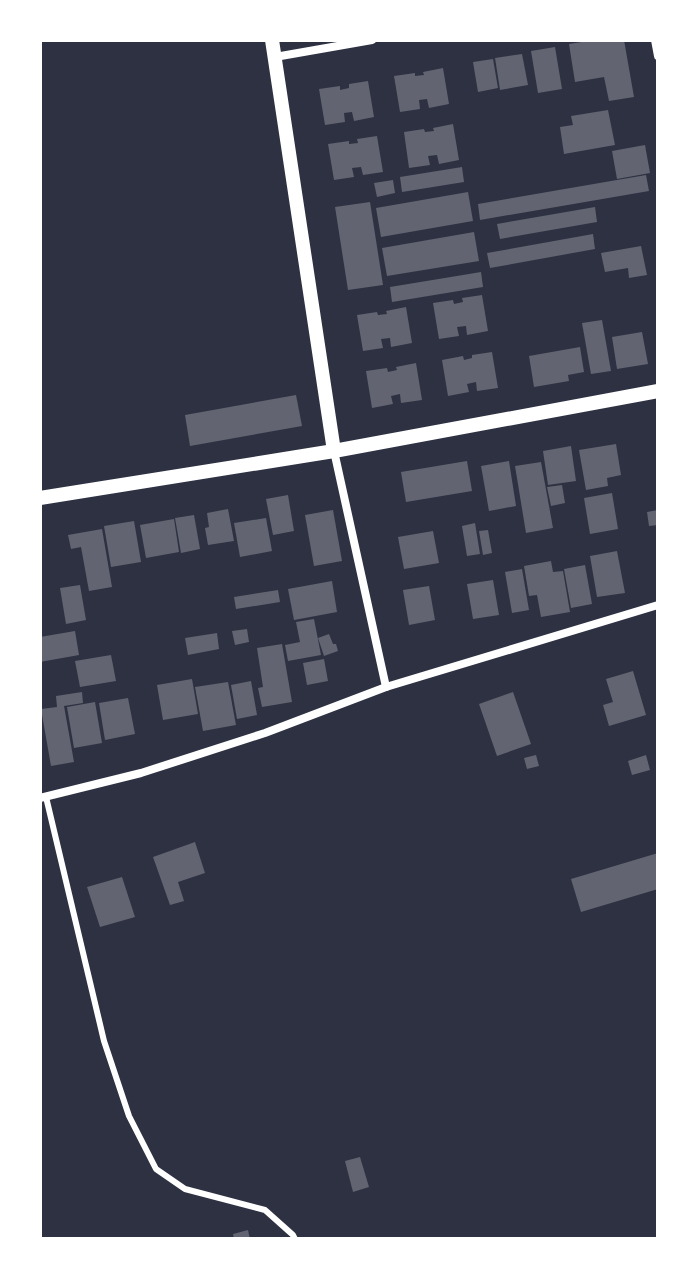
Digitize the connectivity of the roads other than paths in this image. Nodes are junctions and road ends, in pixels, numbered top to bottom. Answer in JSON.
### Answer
{"nodes":[{"id":1,"x":272,"y":40,"type":"edge"},
{"id":2,"x":372,"y":40,"type":"edge"},
{"id":3,"x":655,"y":40,"type":"edge"},
{"id":4,"x":658,"y":56,"type":"edge"},
{"id":5,"x":275,"y":57,"type":"junction"},
{"id":6,"x":658,"y":391,"type":"edge"},
{"id":7,"x":334,"y":451,"type":"junction"},
{"id":8,"x":40,"y":498,"type":"edge"},
{"id":9,"x":658,"y":605,"type":"edge"},
{"id":10,"x":386,"y":687,"type":"junction"},
{"id":11,"x":43,"y":797,"type":"edge"},
{"id":12,"x":295,"y":1239,"type":"edge"}],
"edges":[{"from":1,"to":5,"type":"street"},
{"from":2,"to":5,"type":"street"},
{"from":3,"to":4,"type":"street"},
{"from":5,"to":7,"type":"street"},
{"from":6,"to":7,"type":"street"},
{"from":7,"to":8,"type":"street"},
{"from":7,"to":10,"type":"street"},
{"from":9,"to":10,"type":"street"},
{"from":10,"to":11,"type":"street"},
{"from":11,"to":12,"type":"lane"}]}
